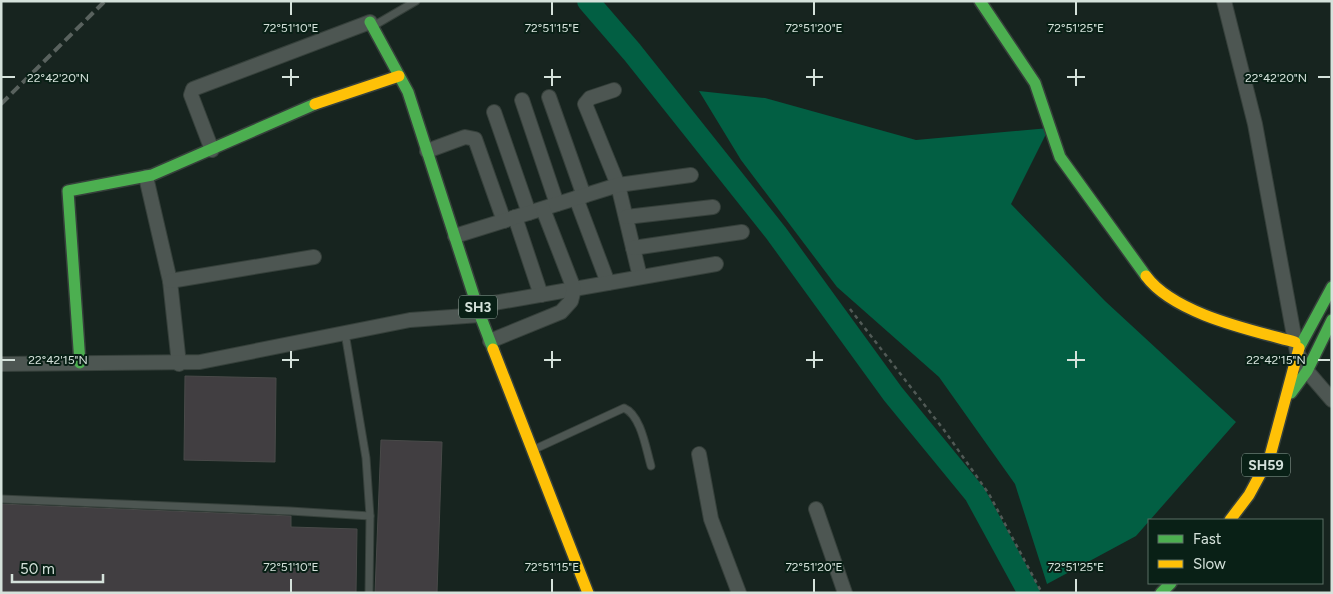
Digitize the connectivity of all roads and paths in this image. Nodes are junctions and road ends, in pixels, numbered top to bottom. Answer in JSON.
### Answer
{"nodes":[{"id":1,"x":416,"y":1,"type":"edge"},
{"id":2,"x":980,"y":1,"type":"edge"},
{"id":3,"x":1224,"y":1,"type":"edge"},
{"id":4,"x":371,"y":24,"type":"junction"},
{"id":5,"x":399,"y":76,"type":"junction"},
{"id":6,"x":614,"y":90,"type":"dead end"},
{"id":7,"x":549,"y":97,"type":"dead end"},
{"id":8,"x":522,"y":100,"type":"dead end"},
{"id":9,"x":494,"y":112,"type":"dead end"},
{"id":10,"x":212,"y":150,"type":"junction"},
{"id":11,"x":427,"y":151,"type":"junction"},
{"id":12,"x":691,"y":175,"type":"dead end"},
{"id":13,"x":146,"y":177,"type":"junction"},
{"id":14,"x":618,"y":185,"type":"junction"},
{"id":15,"x":580,"y":197,"type":"junction"},
{"id":16,"x":557,"y":204,"type":"junction"},
{"id":17,"x":713,"y":206,"type":"dead end"},
{"id":18,"x":536,"y":211,"type":"junction"},
{"id":19,"x":626,"y":217,"type":"junction"},
{"id":20,"x":510,"y":219,"type":"junction"},
{"id":21,"x":742,"y":232,"type":"dead end"},
{"id":22,"x":455,"y":236,"type":"junction"},
{"id":23,"x":633,"y":248,"type":"junction"},
{"id":24,"x":314,"y":256,"type":"dead end"},
{"id":25,"x":716,"y":264,"type":"dead end"},
{"id":26,"x":640,"y":277,"type":"junction"},
{"id":27,"x":170,"y":281,"type":"junction"},
{"id":28,"x":608,"y":283,"type":"junction"},
{"id":29,"x":1332,"y":287,"type":"edge"},
{"id":30,"x":574,"y":289,"type":"junction"},
{"id":31,"x":541,"y":294,"type":"junction"},
{"id":32,"x":850,"y":309,"type":"dead end"},
{"id":33,"x":479,"y":310,"type":"junction"},
{"id":34,"x":1332,"y":320,"type":"edge"},
{"id":35,"x":345,"y":333,"type":"junction"},
{"id":36,"x":490,"y":341,"type":"junction"},
{"id":37,"x":1296,"y":347,"type":"junction"},
{"id":38,"x":80,"y":363,"type":"junction"},
{"id":39,"x":1,"y":364,"type":"edge"},
{"id":40,"x":179,"y":364,"type":"junction"},
{"id":41,"x":1308,"y":371,"type":"junction"},
{"id":42,"x":1332,"y":400,"type":"edge"},
{"id":43,"x":1284,"y":401,"type":"junction"},
{"id":44,"x":533,"y":451,"type":"junction"},
{"id":45,"x":699,"y":454,"type":"dead end"},
{"id":46,"x":651,"y":466,"type":"dead end"},
{"id":47,"x":1,"y":499,"type":"edge"},
{"id":48,"x":816,"y":509,"type":"dead end"},
{"id":49,"x":370,"y":516,"type":"junction"},
{"id":50,"x":1231,"y":519,"type":"edge"},
{"id":51,"x":1170,"y":584,"type":"edge"},
{"id":52,"x":368,"y":593,"type":"edge"},
{"id":53,"x":588,"y":593,"type":"edge"},
{"id":54,"x":739,"y":593,"type":"edge"},
{"id":55,"x":845,"y":593,"type":"edge"},
{"id":56,"x":1042,"y":593,"type":"edge"},
{"id":57,"x":1161,"y":593,"type":"edge"}],
"edges":[{"from":1,"to":4,"type":"lane"},
{"from":2,"to":37,"type":"street"},
{"from":3,"to":37,"type":"street"},
{"from":4,"to":5,"type":"street","number":"SH3"},
{"from":4,"to":10,"type":"street"},
{"from":5,"to":10,"type":"street"},
{"from":5,"to":11,"type":"street","number":"SH3"},
{"from":6,"to":14,"type":"street"},
{"from":7,"to":15,"type":"street"},
{"from":8,"to":16,"type":"street"},
{"from":9,"to":18,"type":"street"},
{"from":10,"to":13,"type":"street"},
{"from":11,"to":20,"type":"street"},
{"from":11,"to":22,"type":"street","number":"SH3"},
{"from":12,"to":14,"type":"street"},
{"from":13,"to":27,"type":"street"},
{"from":13,"to":38,"type":"street"},
{"from":14,"to":15,"type":"street"},
{"from":14,"to":19,"type":"street"},
{"from":15,"to":16,"type":"street"},
{"from":15,"to":28,"type":"street"},
{"from":16,"to":18,"type":"street"},
{"from":17,"to":19,"type":"street"},
{"from":18,"to":20,"type":"street"},
{"from":18,"to":30,"type":"street"},
{"from":19,"to":23,"type":"street"},
{"from":20,"to":22,"type":"street"},
{"from":20,"to":31,"type":"street"},
{"from":21,"to":23,"type":"street"},
{"from":22,"to":33,"type":"street","number":"SH3"},
{"from":23,"to":26,"type":"street"},
{"from":24,"to":27,"type":"street"},
{"from":25,"to":26,"type":"street"},
{"from":26,"to":28,"type":"street"},
{"from":27,"to":40,"type":"street"},
{"from":28,"to":30,"type":"street"},
{"from":29,"to":37,"type":"street","number":"SH59"},
{"from":30,"to":31,"type":"street"},
{"from":30,"to":36,"type":"street"},
{"from":31,"to":33,"type":"street"},
{"from":32,"to":56,"type":"path"},
{"from":33,"to":35,"type":"street"},
{"from":33,"to":36,"type":"street","number":"SH3"},
{"from":34,"to":41,"type":"street","number":"SH59"},
{"from":35,"to":40,"type":"street"},
{"from":35,"to":49,"type":"lane"},
{"from":36,"to":44,"type":"street","number":"SH3"},
{"from":37,"to":41,"type":"street"},
{"from":37,"to":43,"type":"street","number":"SH59"},
{"from":38,"to":39,"type":"street"},
{"from":38,"to":40,"type":"street"},
{"from":41,"to":42,"type":"street"},
{"from":41,"to":43,"type":"street","number":"SH59"},
{"from":43,"to":50,"type":"street","number":"SH59"},
{"from":44,"to":46,"type":"lane"},
{"from":44,"to":53,"type":"street","number":"SH3"},
{"from":45,"to":54,"type":"street"},
{"from":47,"to":49,"type":"lane"},
{"from":48,"to":55,"type":"street"},
{"from":49,"to":52,"type":"lane"},
{"from":51,"to":57,"type":"street"}]}
